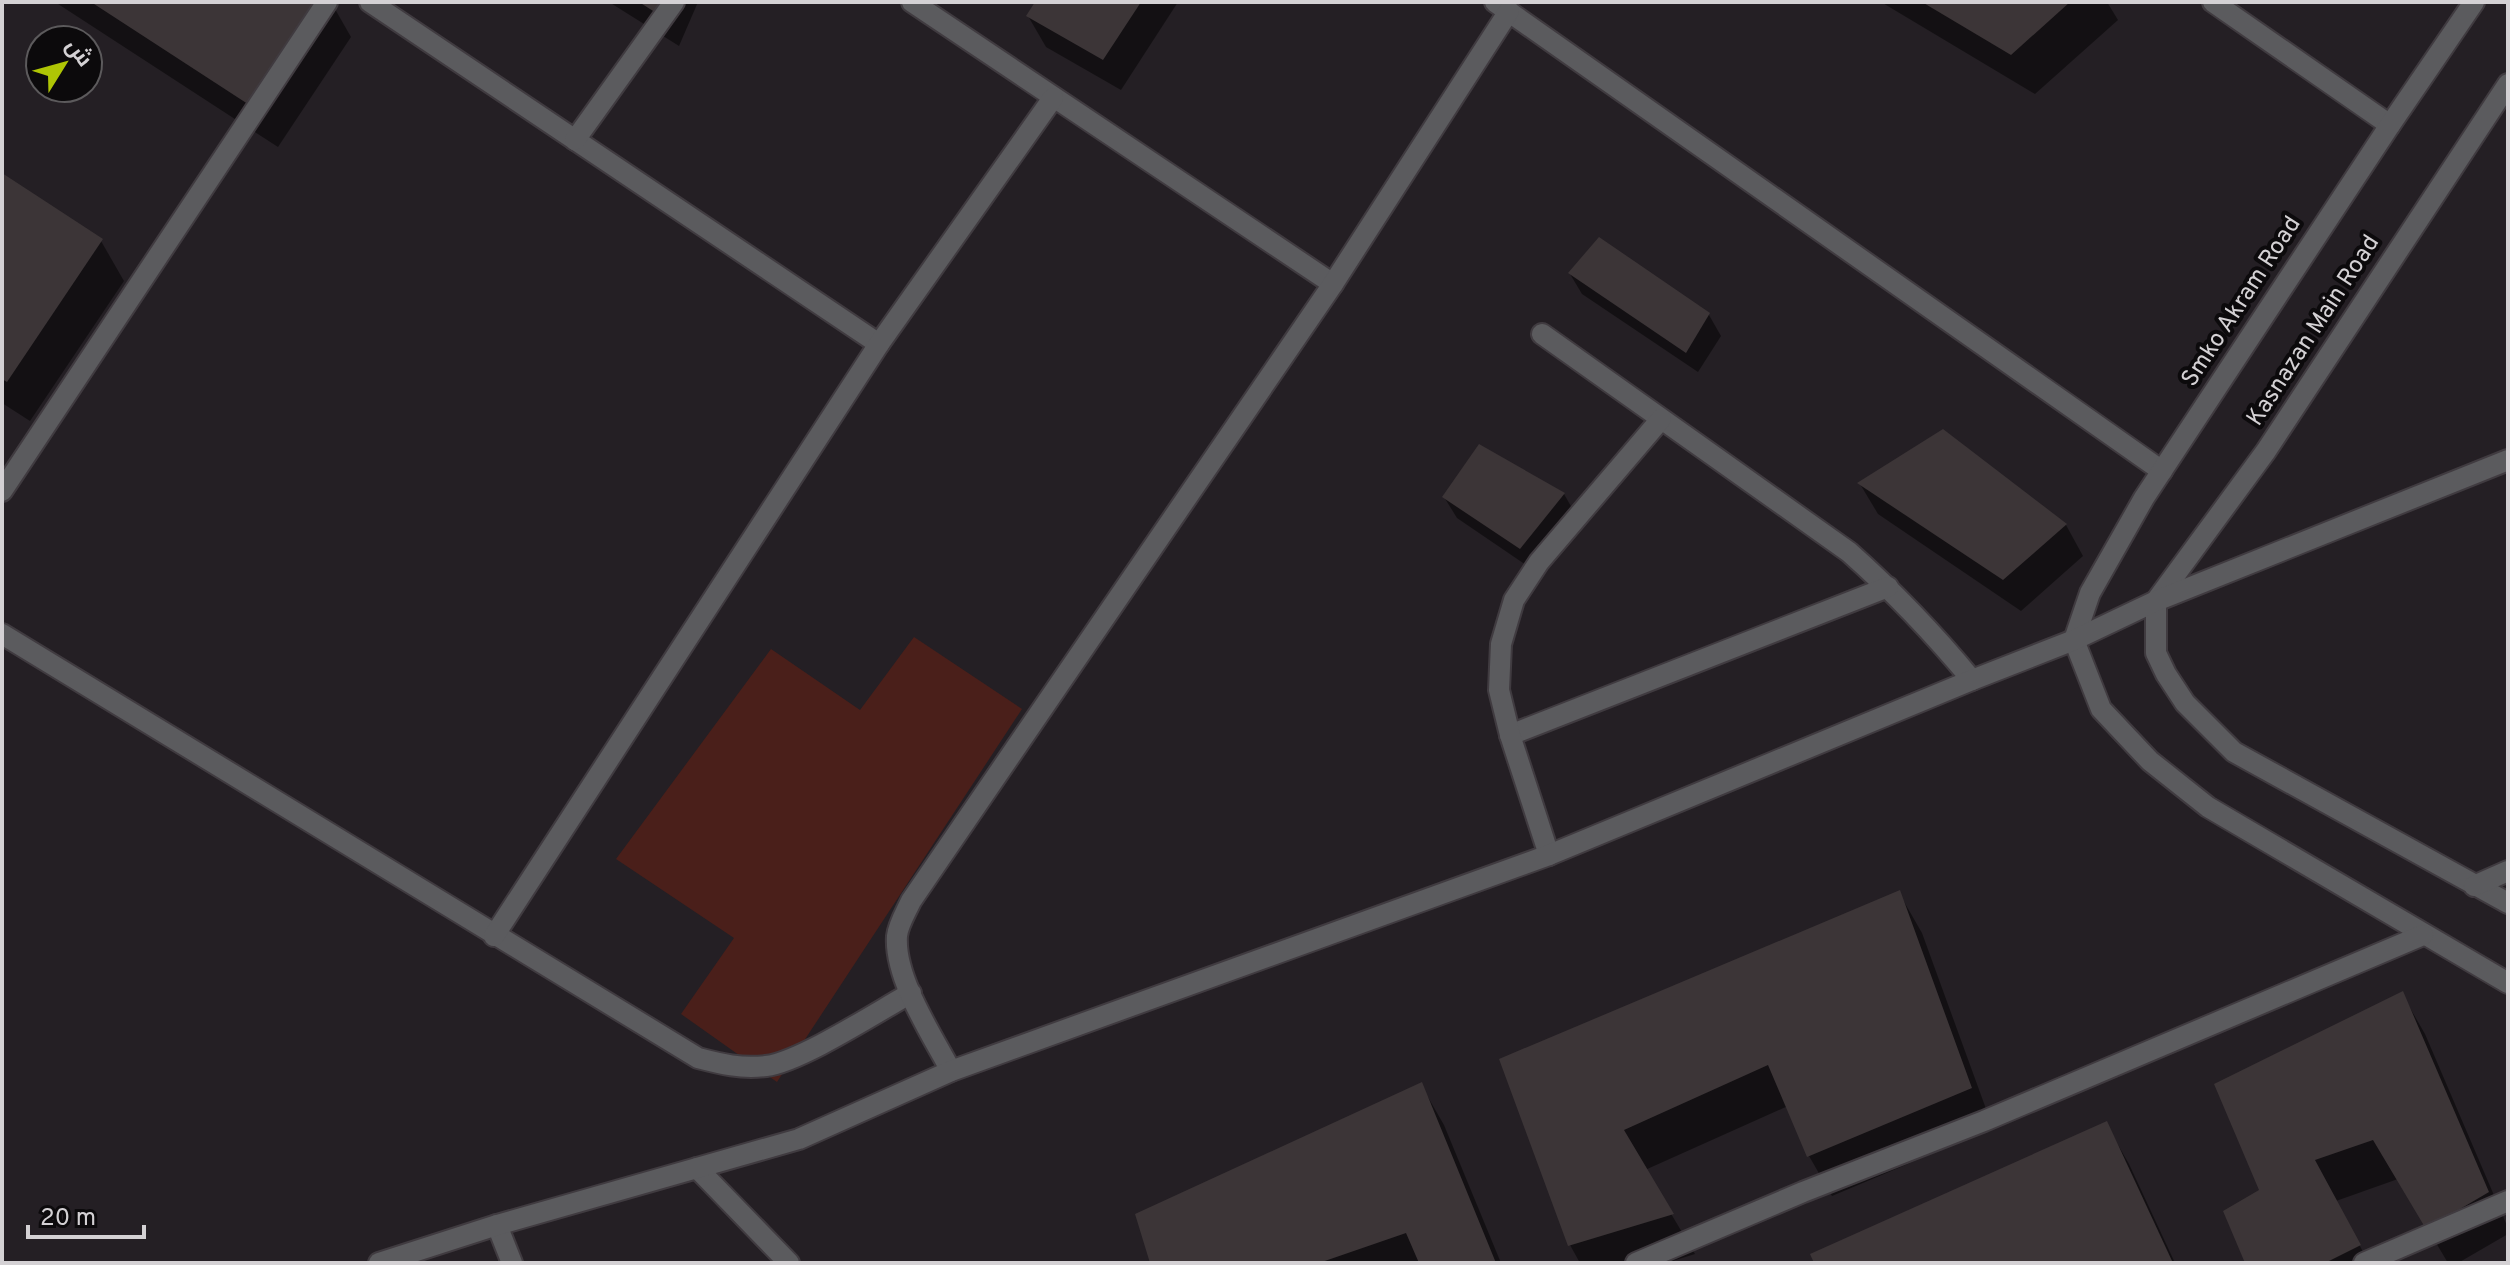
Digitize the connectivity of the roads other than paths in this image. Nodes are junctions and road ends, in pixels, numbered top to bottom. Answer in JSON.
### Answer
{"nodes":[{"id":1,"x":327,"y":2,"type":"edge"},
{"id":2,"x":370,"y":2,"type":"edge"},
{"id":3,"x":674,"y":2,"type":"edge"},
{"id":4,"x":912,"y":2,"type":"edge"},
{"id":5,"x":2213,"y":2,"type":"edge"},
{"id":6,"x":2474,"y":2,"type":"edge"},
{"id":7,"x":1502,"y":7,"type":"edge"},
{"id":8,"x":2508,"y":84,"type":"edge"},
{"id":9,"x":1053,"y":98,"type":"junction"},
{"id":10,"x":2390,"y":125,"type":"junction"},
{"id":11,"x":575,"y":140,"type":"junction"},
{"id":12,"x":1333,"y":284,"type":"junction"},
{"id":13,"x":1542,"y":334,"type":"dead end"},
{"id":14,"x":879,"y":344,"type":"junction"},
{"id":15,"x":1661,"y":419,"type":"junction"},
{"id":16,"x":2508,"y":460,"type":"edge"},
{"id":17,"x":2162,"y":471,"type":"junction"},
{"id":18,"x":2,"y":491,"type":"edge"},
{"id":19,"x":1888,"y":587,"type":"junction"},
{"id":20,"x":2156,"y":601,"type":"junction"},
{"id":21,"x":2,"y":634,"type":"edge"},
{"id":22,"x":2074,"y":640,"type":"junction"},
{"id":23,"x":1972,"y":680,"type":"junction"},
{"id":24,"x":1510,"y":735,"type":"junction"},
{"id":25,"x":1549,"y":855,"type":"junction"},
{"id":26,"x":2508,"y":871,"type":"edge"},
{"id":27,"x":2474,"y":886,"type":"junction"},
{"id":28,"x":2508,"y":903,"type":"edge"},
{"id":29,"x":2423,"y":935,"type":"junction"},
{"id":30,"x":494,"y":936,"type":"junction"},
{"id":31,"x":2508,"y":983,"type":"edge"},
{"id":32,"x":911,"y":993,"type":"junction"},
{"id":33,"x":951,"y":1071,"type":"junction"},
{"id":34,"x":697,"y":1168,"type":"junction"},
{"id":35,"x":2508,"y":1201,"type":"edge"},
{"id":36,"x":497,"y":1225,"type":"junction"},
{"id":37,"x":379,"y":1263,"type":"edge"},
{"id":38,"x":512,"y":1263,"type":"edge"},
{"id":39,"x":789,"y":1263,"type":"edge"},
{"id":40,"x":1636,"y":1263,"type":"edge"},
{"id":41,"x":2364,"y":1263,"type":"edge"}],
"edges":[{"from":1,"to":18,"type":"street"},
{"from":2,"to":11,"type":"street"},
{"from":3,"to":11,"type":"street"},
{"from":4,"to":9,"type":"street"},
{"from":5,"to":10,"type":"street"},
{"from":6,"to":10,"type":"street","name":"Smko Akram Road"},
{"from":7,"to":12,"type":"street"},
{"from":7,"to":17,"type":"street"},
{"from":8,"to":20,"type":"street","name":"Kasnazan Main Road"},
{"from":9,"to":12,"type":"street"},
{"from":9,"to":14,"type":"street"},
{"from":10,"to":17,"type":"street","name":"Smko Akram Road"},
{"from":11,"to":14,"type":"street"},
{"from":12,"to":32,"type":"street"},
{"from":13,"to":15,"type":"street"},
{"from":14,"to":30,"type":"street"},
{"from":15,"to":19,"type":"street"},
{"from":15,"to":24,"type":"street"},
{"from":16,"to":20,"type":"street"},
{"from":17,"to":22,"type":"street","name":"Smko Akram Road"},
{"from":19,"to":23,"type":"street"},
{"from":19,"to":24,"type":"street"},
{"from":20,"to":22,"type":"street"},
{"from":20,"to":27,"type":"street"},
{"from":21,"to":30,"type":"street"},
{"from":22,"to":23,"type":"street"},
{"from":22,"to":29,"type":"street"},
{"from":23,"to":25,"type":"street"},
{"from":24,"to":25,"type":"street"},
{"from":25,"to":33,"type":"street"},
{"from":26,"to":27,"type":"street"},
{"from":27,"to":28,"type":"street"},
{"from":29,"to":31,"type":"street"},
{"from":29,"to":40,"type":"street"},
{"from":30,"to":32,"type":"street"},
{"from":32,"to":33,"type":"street"},
{"from":33,"to":34,"type":"street"},
{"from":34,"to":36,"type":"street"},
{"from":34,"to":39,"type":"street"},
{"from":35,"to":41,"type":"street"},
{"from":36,"to":37,"type":"street"},
{"from":36,"to":38,"type":"street"}]}
